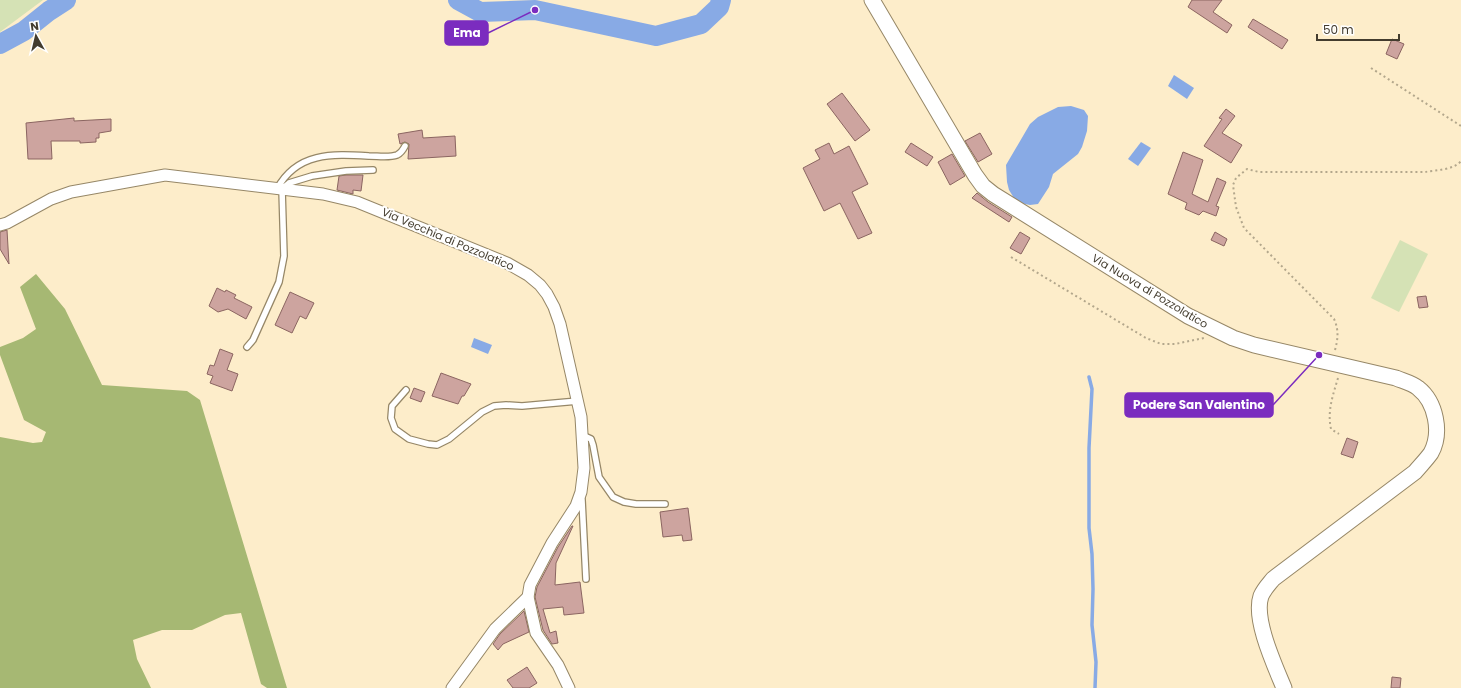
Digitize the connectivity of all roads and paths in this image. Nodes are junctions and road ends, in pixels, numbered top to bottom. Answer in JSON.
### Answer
{"nodes":[{"id":1,"x":872,"y":0,"type":"edge"},
{"id":2,"x":1371,"y":68,"type":"dead end"},
{"id":3,"x":1461,"y":126,"type":"edge"},
{"id":4,"x":405,"y":146,"type":"dead end"},
{"id":5,"x":1461,"y":161,"type":"edge"},
{"id":6,"x":373,"y":170,"type":"dead end"},
{"id":7,"x":280,"y":189,"type":"junction"},
{"id":8,"x":0,"y":225,"type":"edge"},
{"id":9,"x":1012,"y":257,"type":"dead end"},
{"id":10,"x":1218,"y":331,"type":"junction"},
{"id":11,"x":247,"y":347,"type":"dead end"},
{"id":12,"x":1337,"y":364,"type":"junction"},
{"id":13,"x":406,"y":390,"type":"dead end"},
{"id":14,"x":578,"y":401,"type":"junction"},
{"id":15,"x":1339,"y":434,"type":"dead end"},
{"id":16,"x":582,"y":435,"type":"junction"},
{"id":17,"x":581,"y":492,"type":"junction"},
{"id":18,"x":665,"y":504,"type":"dead end"},
{"id":19,"x":586,"y":579,"type":"dead end"},
{"id":20,"x":528,"y":597,"type":"junction"},
{"id":21,"x":452,"y":688,"type":"edge"},
{"id":22,"x":568,"y":688,"type":"edge"},
{"id":23,"x":1284,"y":688,"type":"edge"}],
"edges":[{"from":1,"to":10,"type":"main road","name":"Via Nuova di Pozzolatico"},
{"from":2,"to":3,"type":"path"},
{"from":4,"to":7,"type":"lane"},
{"from":5,"to":12,"type":"path"},
{"from":6,"to":7,"type":"lane"},
{"from":7,"to":8,"type":"street","name":"Via Vecchia di Pozzolatico"},
{"from":7,"to":11,"type":"lane"},
{"from":7,"to":14,"type":"street","name":"Via Vecchia di Pozzolatico"},
{"from":9,"to":10,"type":"path"},
{"from":10,"to":12,"type":"main road","name":"Via Nuova di Pozzolatico"},
{"from":12,"to":15,"type":"path"},
{"from":12,"to":23,"type":"main road","name":"Via Nuova di Pozzolatico"},
{"from":13,"to":14,"type":"lane"},
{"from":14,"to":16,"type":"street","name":"Via Vecchia di Pozzolatico"},
{"from":16,"to":17,"type":"street","name":"Via Vecchia di Pozzolatico"},
{"from":16,"to":18,"type":"lane"},
{"from":17,"to":19,"type":"lane"},
{"from":17,"to":20,"type":"street","name":"Via Vecchia di Pozzolatico"},
{"from":20,"to":21,"type":"street"},
{"from":20,"to":22,"type":"street","name":"Via Vecchia di Pozzolatico"}]}
